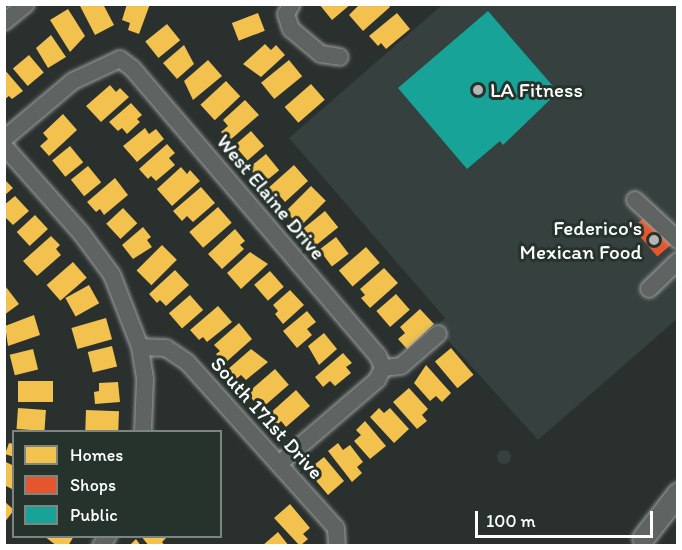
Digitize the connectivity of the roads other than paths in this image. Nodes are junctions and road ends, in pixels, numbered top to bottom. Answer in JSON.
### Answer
{"nodes":[{"id":1,"x":26,"y":4,"type":"edge"},
{"id":2,"x":289,"y":9,"type":"edge"},
{"id":3,"x":4,"y":22,"type":"edge"},
{"id":4,"x":340,"y":57,"type":"dead end"},
{"id":5,"x":4,"y":139,"type":"edge"},
{"id":6,"x":4,"y":146,"type":"edge"},
{"id":7,"x":635,"y":200,"type":"dead end"},
{"id":8,"x":678,"y":240,"type":"edge"},
{"id":9,"x":678,"y":261,"type":"edge"},
{"id":10,"x":649,"y":288,"type":"dead end"},
{"id":11,"x":438,"y":334,"type":"dead end"},
{"id":12,"x":140,"y":347,"type":"junction"},
{"id":13,"x":383,"y":368,"type":"junction"},
{"id":14,"x":143,"y":430,"type":"edge"},
{"id":15,"x":279,"y":464,"type":"junction"},
{"id":16,"x":678,"y":494,"type":"edge"},
{"id":17,"x":678,"y":514,"type":"edge"},
{"id":18,"x":639,"y":542,"type":"edge"},
{"id":19,"x":337,"y":546,"type":"edge"}],
"edges":[{"from":1,"to":3,"type":"street"},
{"from":2,"to":4,"type":"street"},
{"from":5,"to":13,"type":"street","name":"West Elaine Drive"},
{"from":6,"to":12,"type":"street"},
{"from":7,"to":8,"type":"street"},
{"from":9,"to":10,"type":"street"},
{"from":11,"to":13,"type":"street"},
{"from":12,"to":14,"type":"street"},
{"from":12,"to":15,"type":"street","name":"South 171st Drive"},
{"from":13,"to":15,"type":"street"},
{"from":15,"to":19,"type":"street","name":"South 171st Drive"},
{"from":16,"to":18,"type":"main road"},
{"from":17,"to":18,"type":"main road"}]}
